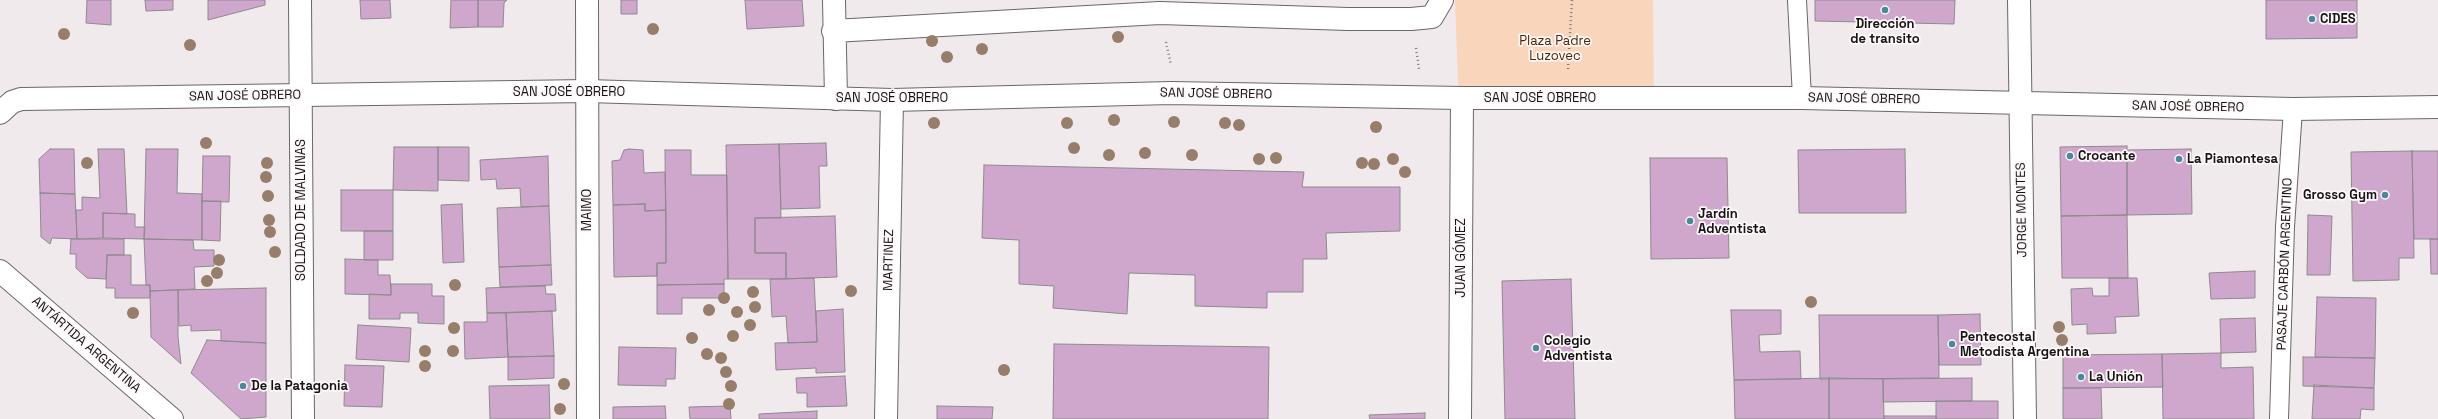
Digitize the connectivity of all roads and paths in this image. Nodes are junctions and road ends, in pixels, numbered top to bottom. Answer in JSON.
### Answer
{"nodes":[{"id":1,"x":300,"y":0,"type":"edge"},
{"id":2,"x":587,"y":0,"type":"edge"},
{"id":3,"x":834,"y":0,"type":"edge"},
{"id":4,"x":1572,"y":0,"type":"edge"},
{"id":5,"x":1797,"y":0,"type":"edge"},
{"id":6,"x":2019,"y":0,"type":"edge"},
{"id":7,"x":1160,"y":6,"type":"edge"},
{"id":8,"x":1428,"y":12,"type":"edge"},
{"id":9,"x":833,"y":31,"type":"junction"},
{"id":10,"x":587,"y":91,"type":"junction"},
{"id":11,"x":1172,"y":93,"type":"junction"},
{"id":12,"x":300,"y":96,"type":"junction"},
{"id":13,"x":1422,"y":97,"type":"junction"},
{"id":14,"x":1462,"y":98,"type":"junction"},
{"id":15,"x":1566,"y":98,"type":"junction"},
{"id":16,"x":1802,"y":98,"type":"junction"},
{"id":17,"x":836,"y":99,"type":"junction"},
{"id":18,"x":892,"y":100,"type":"junction"},
{"id":19,"x":2020,"y":103,"type":"junction"},
{"id":20,"x":2438,"y":107,"type":"edge"},
{"id":21,"x":2293,"y":109,"type":"junction"},
{"id":22,"x":0,"y":113,"type":"edge"},
{"id":23,"x":1,"y":271,"type":"edge"},
{"id":24,"x":172,"y":419,"type":"edge"},
{"id":25,"x":303,"y":419,"type":"edge"},
{"id":26,"x":588,"y":419,"type":"edge"},
{"id":27,"x":886,"y":419,"type":"edge"},
{"id":28,"x":1460,"y":419,"type":"edge"},
{"id":29,"x":2025,"y":419,"type":"edge"},
{"id":30,"x":2279,"y":419,"type":"edge"}],
"edges":[{"from":1,"to":12,"type":"street","name":"SOLDADO DE MALVINAS"},
{"from":2,"to":10,"type":"street","name":"MAIMO"},
{"from":3,"to":9,"type":"street"},
{"from":4,"to":15,"type":"path"},
{"from":5,"to":16,"type":"lane"},
{"from":6,"to":19,"type":"street","name":"JORGE MONTES"},
{"from":7,"to":8,"type":"street"},
{"from":7,"to":9,"type":"street"},
{"from":7,"to":11,"type":"path"},
{"from":8,"to":13,"type":"path"},
{"from":9,"to":17,"type":"street"},
{"from":10,"to":12,"type":"street","name":"SAN JOSÉ OBRERO"},
{"from":10,"to":17,"type":"street","name":"SAN JOSÉ OBRERO"},
{"from":10,"to":26,"type":"street","name":"MAIMO"},
{"from":11,"to":13,"type":"street","name":"SAN JOSÉ OBRERO"},
{"from":11,"to":18,"type":"street","name":"SAN JOSÉ OBRERO"},
{"from":12,"to":22,"type":"street","name":"SAN JOSÉ OBRERO"},
{"from":12,"to":25,"type":"street","name":"SOLDADO DE MALVINAS"},
{"from":13,"to":14,"type":"street","name":"SAN JOSÉ OBRERO"},
{"from":14,"to":15,"type":"street","name":"SAN JOSÉ OBRERO"},
{"from":14,"to":28,"type":"street","name":"JUAN GÓMEZ"},
{"from":15,"to":16,"type":"street","name":"SAN JOSÉ OBRERO"},
{"from":16,"to":19,"type":"street","name":"SAN JOSÉ OBRERO"},
{"from":17,"to":18,"type":"street","name":"SAN JOSÉ OBRERO"},
{"from":18,"to":27,"type":"street","name":"MARTINEZ"},
{"from":19,"to":21,"type":"street","name":"SAN JOSÉ OBRERO"},
{"from":19,"to":29,"type":"street","name":"JORGE MONTES"},
{"from":20,"to":21,"type":"street","name":"SAN JOSÉ OBRERO"},
{"from":21,"to":30,"type":"lane","name":"PASAJE CARBÓN ARGENTINO"},
{"from":23,"to":24,"type":"street","name":"ANTÁRTIDA ARGENTINA"}]}
